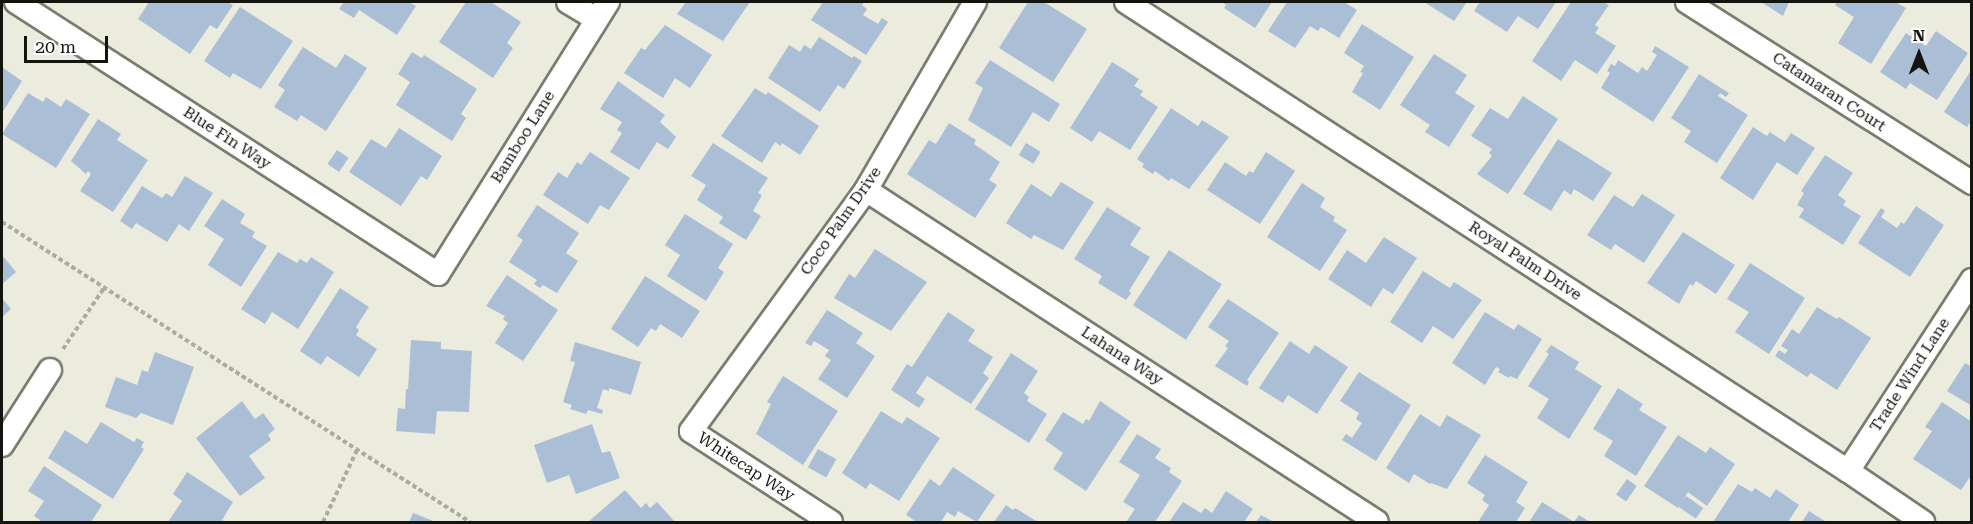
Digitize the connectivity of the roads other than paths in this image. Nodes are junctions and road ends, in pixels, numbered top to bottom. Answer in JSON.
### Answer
{"nodes":[{"id":1,"x":16,"y":2,"type":"edge"},
{"id":2,"x":568,"y":2,"type":"edge"},
{"id":3,"x":975,"y":2,"type":"edge"},
{"id":4,"x":1126,"y":2,"type":"edge"},
{"id":5,"x":1687,"y":2,"type":"edge"},
{"id":6,"x":602,"y":10,"type":"edge"},
{"id":7,"x":1971,"y":183,"type":"edge"},
{"id":8,"x":866,"y":190,"type":"junction"},
{"id":9,"x":438,"y":274,"type":"joint"},
{"id":10,"x":1971,"y":280,"type":"edge"},
{"id":11,"x":50,"y":370,"type":"road end"},
{"id":12,"x":691,"y":431,"type":"joint"},
{"id":13,"x":2,"y":445,"type":"edge"},
{"id":14,"x":1848,"y":471,"type":"junction"},
{"id":15,"x":831,"y":522,"type":"edge"},
{"id":16,"x":1377,"y":522,"type":"edge"},
{"id":17,"x":1923,"y":522,"type":"edge"}],
"edges":[{"from":1,"to":9,"type":"street","name":"Blue Fin Way"},
{"from":2,"to":6,"type":"street"},
{"from":3,"to":8,"type":"street","name":"Coco Palm Drive"},
{"from":4,"to":14,"type":"street","name":"Royal Palm Drive"},
{"from":5,"to":7,"type":"street","name":"Catamaran Court"},
{"from":6,"to":9,"type":"street","name":"Bamboo Lane"},
{"from":8,"to":12,"type":"street","name":"Coco Palm Drive"},
{"from":8,"to":16,"type":"street","name":"Lahana Way"},
{"from":10,"to":14,"type":"street","name":"Trade Wind Lane"},
{"from":11,"to":13,"type":"street"},
{"from":12,"to":15,"type":"street","name":"Whitecap Way"},
{"from":14,"to":17,"type":"street","name":"Royal Palm Drive"}]}
